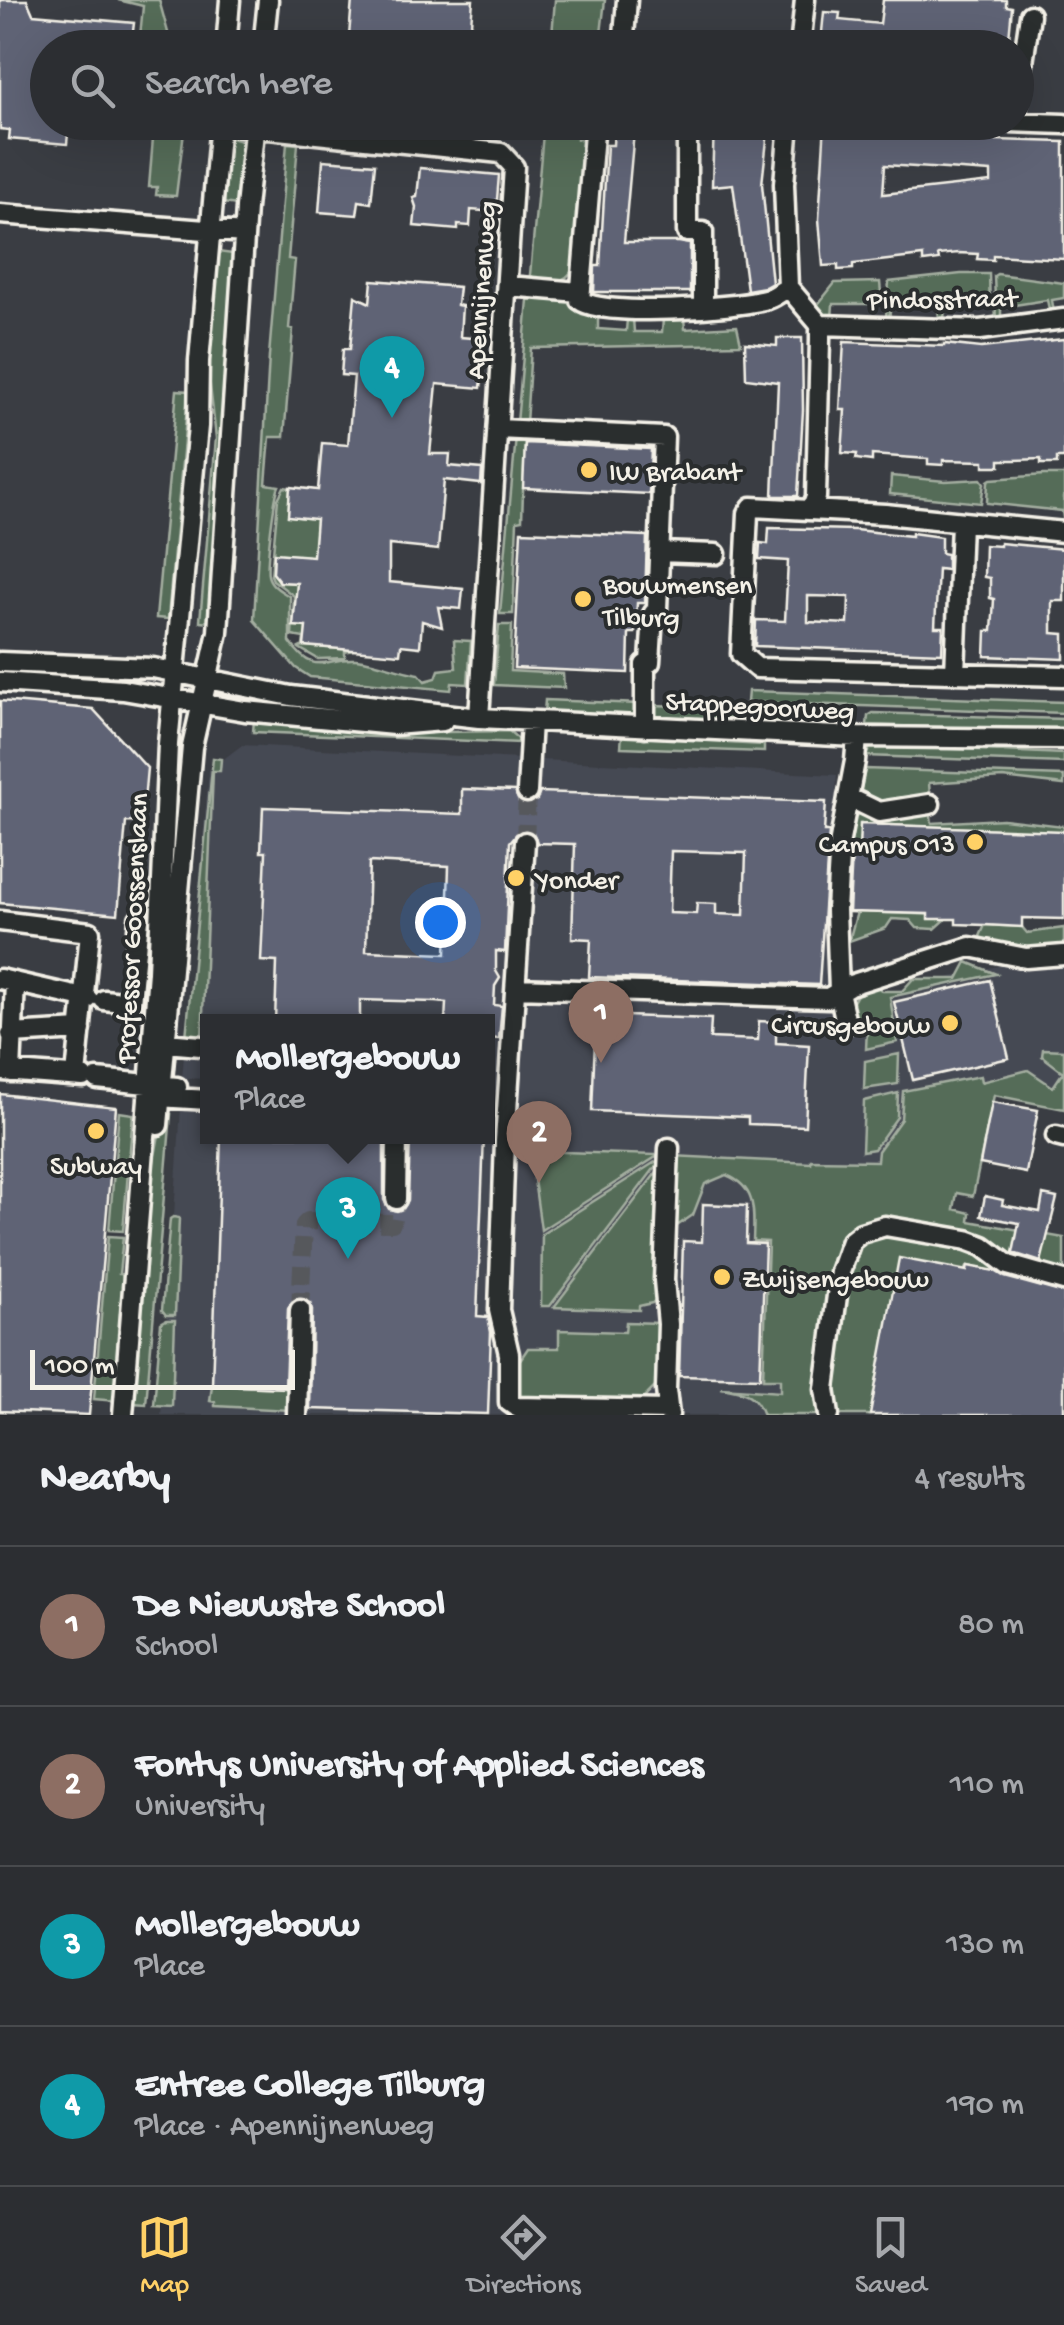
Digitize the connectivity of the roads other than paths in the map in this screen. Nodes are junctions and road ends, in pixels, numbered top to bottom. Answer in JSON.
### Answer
{"nodes":[{"id":1,"x":230,"y":0,"type":"edge"},
{"id":2,"x":268,"y":0,"type":"edge"},
{"id":3,"x":627,"y":0,"type":"edge"},
{"id":4,"x":805,"y":0,"type":"edge"},
{"id":5,"x":1030,"y":14,"type":"dead end"},
{"id":6,"x":228,"y":30,"type":"edge"},
{"id":7,"x":265,"y":30,"type":"edge"},
{"id":8,"x":624,"y":30,"type":"edge"},
{"id":9,"x":802,"y":30,"type":"edge"},
{"id":10,"x":1028,"y":30,"type":"edge"},
{"id":11,"x":1034,"y":123,"type":"edge"},
{"id":12,"x":1064,"y":124,"type":"edge"},
{"id":13,"x":218,"y":140,"type":"edge"},
{"id":14,"x":253,"y":140,"type":"edge"},
{"id":15,"x":387,"y":140,"type":"edge"},
{"id":16,"x":593,"y":140,"type":"edge"},
{"id":17,"x":788,"y":140,"type":"edge"},
{"id":18,"x":687,"y":144,"type":"dead end"},
{"id":19,"x":0,"y":214,"type":"edge"},
{"id":20,"x":210,"y":231,"type":"junction"},
{"id":21,"x":244,"y":233,"type":"junction"},
{"id":22,"x":508,"y":286,"type":"junction"},
{"id":23,"x":788,"y":286,"type":"junction"},
{"id":24,"x":579,"y":292,"type":"junction"},
{"id":25,"x":702,"y":308,"type":"junction"},
{"id":26,"x":1064,"y":319,"type":"edge"},
{"id":27,"x":820,"y":325,"type":"junction"},
{"id":28,"x":498,"y":430,"type":"junction"},
{"id":29,"x":812,"y":508,"type":"junction"},
{"id":30,"x":961,"y":523,"type":"junction"},
{"id":31,"x":1064,"y":532,"type":"edge"},
{"id":32,"x":659,"y":552,"type":"junction"},
{"id":33,"x":716,"y":554,"type":"dead end"},
{"id":34,"x":0,"y":662,"type":"edge"},
{"id":35,"x":176,"y":671,"type":"junction"},
{"id":36,"x":955,"y":674,"type":"junction"},
{"id":37,"x":1064,"y":676,"type":"edge"},
{"id":38,"x":208,"y":678,"type":"junction"},
{"id":39,"x":0,"y":682,"type":"edge"},
{"id":40,"x":173,"y":697,"type":"junction"},
{"id":41,"x":202,"y":702,"type":"junction"},
{"id":42,"x":479,"y":718,"type":"junction"},
{"id":43,"x":530,"y":721,"type":"junction"},
{"id":44,"x":645,"y":727,"type":"junction"},
{"id":45,"x":857,"y":737,"type":"junction"},
{"id":46,"x":1064,"y":739,"type":"edge"},
{"id":47,"x":1038,"y":741,"type":"junction"},
{"id":48,"x":1064,"y":747,"type":"edge"},
{"id":49,"x":527,"y":792,"type":"tunnel mouth"},
{"id":50,"x":848,"y":797,"type":"junction"},
{"id":51,"x":930,"y":804,"type":"dead end"},
{"id":52,"x":524,"y":842,"type":"tunnel mouth"},
{"id":53,"x":140,"y":919,"type":"dead end"},
{"id":54,"x":0,"y":920,"type":"edge"},
{"id":55,"x":1064,"y":954,"type":"edge"},
{"id":56,"x":8,"y":981,"type":"edge"},
{"id":57,"x":516,"y":988,"type":"junction"},
{"id":58,"x":839,"y":991,"type":"junction"},
{"id":59,"x":92,"y":999,"type":"junction"},
{"id":60,"x":8,"y":1024,"type":"edge"},
{"id":61,"x":846,"y":1024,"type":"dead end"},
{"id":62,"x":81,"y":1030,"type":"junction"},
{"id":63,"x":158,"y":1043,"type":"junction"},
{"id":64,"x":200,"y":1046,"type":"edge"},
{"id":65,"x":6,"y":1071,"type":"edge"},
{"id":66,"x":85,"y":1078,"type":"junction"},
{"id":67,"x":159,"y":1090,"type":"junction"},
{"id":68,"x":200,"y":1098,"type":"edge"},
{"id":69,"x":495,"y":1110,"type":"edge"},
{"id":70,"x":508,"y":1110,"type":"junction"},
{"id":71,"x":397,"y":1144,"type":"edge"},
{"id":72,"x":669,"y":1148,"type":"dead end"},
{"id":73,"x":396,"y":1199,"type":"dead end"},
{"id":74,"x":1064,"y":1281,"type":"edge"},
{"id":75,"x":300,"y":1310,"type":"tunnel mouth"},
{"id":76,"x":669,"y":1413,"type":"edge"},
{"id":77,"x":123,"y":1415,"type":"edge"},
{"id":78,"x":297,"y":1415,"type":"edge"},
{"id":79,"x":829,"y":1415,"type":"edge"}],
"edges":[{"from":1,"to":6,"type":"street"},
{"from":2,"to":7,"type":"street"},
{"from":3,"to":8,"type":"street"},
{"from":4,"to":9,"type":"street"},
{"from":5,"to":10,"type":"street"},
{"from":11,"to":12,"type":"street"},
{"from":13,"to":20,"type":"street"},
{"from":14,"to":21,"type":"street"},
{"from":15,"to":22,"type":"street","name":"Apennijnenweg"},
{"from":16,"to":24,"type":"street"},
{"from":17,"to":23,"type":"street"},
{"from":18,"to":25,"type":"street"},
{"from":19,"to":20,"type":"street"},
{"from":20,"to":21,"type":"street"},
{"from":20,"to":35,"type":"street"},
{"from":21,"to":38,"type":"street"},
{"from":22,"to":24,"type":"street"},
{"from":22,"to":28,"type":"street","name":"Apennijnenweg"},
{"from":23,"to":25,"type":"street"},
{"from":23,"to":27,"type":"street"},
{"from":24,"to":25,"type":"street"},
{"from":26,"to":27,"type":"street","name":"Pindosstraat"},
{"from":27,"to":29,"type":"street"},
{"from":28,"to":32,"type":"street"},
{"from":28,"to":42,"type":"street","name":"Apennijnenweg"},
{"from":29,"to":30,"type":"street"},
{"from":29,"to":36,"type":"street"},
{"from":30,"to":31,"type":"street"},
{"from":30,"to":36,"type":"street"},
{"from":32,"to":33,"type":"street"},
{"from":32,"to":44,"type":"street"},
{"from":34,"to":35,"type":"street","name":"Stappegoorweg"},
{"from":35,"to":38,"type":"street","name":"Stappegoorweg"},
{"from":35,"to":40,"type":"street"},
{"from":36,"to":37,"type":"street"},
{"from":38,"to":41,"type":"street"},
{"from":38,"to":42,"type":"street","name":"Stappegoorweg"},
{"from":39,"to":40,"type":"street","name":"Stappegoorweg"},
{"from":40,"to":41,"type":"street","name":"Stappegoorweg"},
{"from":40,"to":63,"type":"street","name":"Professor Goossenslaan"},
{"from":41,"to":42,"type":"street","name":"Stappegoorweg"},
{"from":41,"to":63,"type":"street","name":"Professor Goossenslaan"},
{"from":42,"to":43,"type":"street","name":"Stappegoorweg"},
{"from":43,"to":44,"type":"street","name":"Stappegoorweg"},
{"from":43,"to":49,"type":"street"},
{"from":44,"to":45,"type":"street","name":"Stappegoorweg"},
{"from":45,"to":47,"type":"street","name":"Stappegoorweg"},
{"from":45,"to":50,"type":"street"},
{"from":46,"to":47,"type":"street","name":"Stappegoorweg"},
{"from":47,"to":48,"type":"street","name":"Stappegoorweg"},
{"from":50,"to":51,"type":"street"},
{"from":50,"to":58,"type":"street"},
{"from":52,"to":57,"type":"street"},
{"from":53,"to":59,"type":"street"},
{"from":54,"to":59,"type":"street"},
{"from":55,"to":58,"type":"street"},
{"from":56,"to":59,"type":"street"},
{"from":56,"to":60,"type":"street"},
{"from":57,"to":58,"type":"street"},
{"from":57,"to":70,"type":"street"},
{"from":58,"to":61,"type":"street"},
{"from":59,"to":62,"type":"street"},
{"from":60,"to":62,"type":"street"},
{"from":60,"to":65,"type":"street"},
{"from":62,"to":66,"type":"street"},
{"from":63,"to":64,"type":"street"},
{"from":63,"to":67,"type":"street","name":"Professor Goossenslaan"},
{"from":65,"to":66,"type":"street"},
{"from":66,"to":67,"type":"street"},
{"from":67,"to":68,"type":"street"},
{"from":67,"to":77,"type":"street","name":"Professor Goossenslaan"},
{"from":69,"to":70,"type":"street"},
{"from":70,"to":76,"type":"street"},
{"from":71,"to":73,"type":"street"},
{"from":72,"to":76,"type":"street"},
{"from":74,"to":79,"type":"street"},
{"from":75,"to":78,"type":"street"}]}
